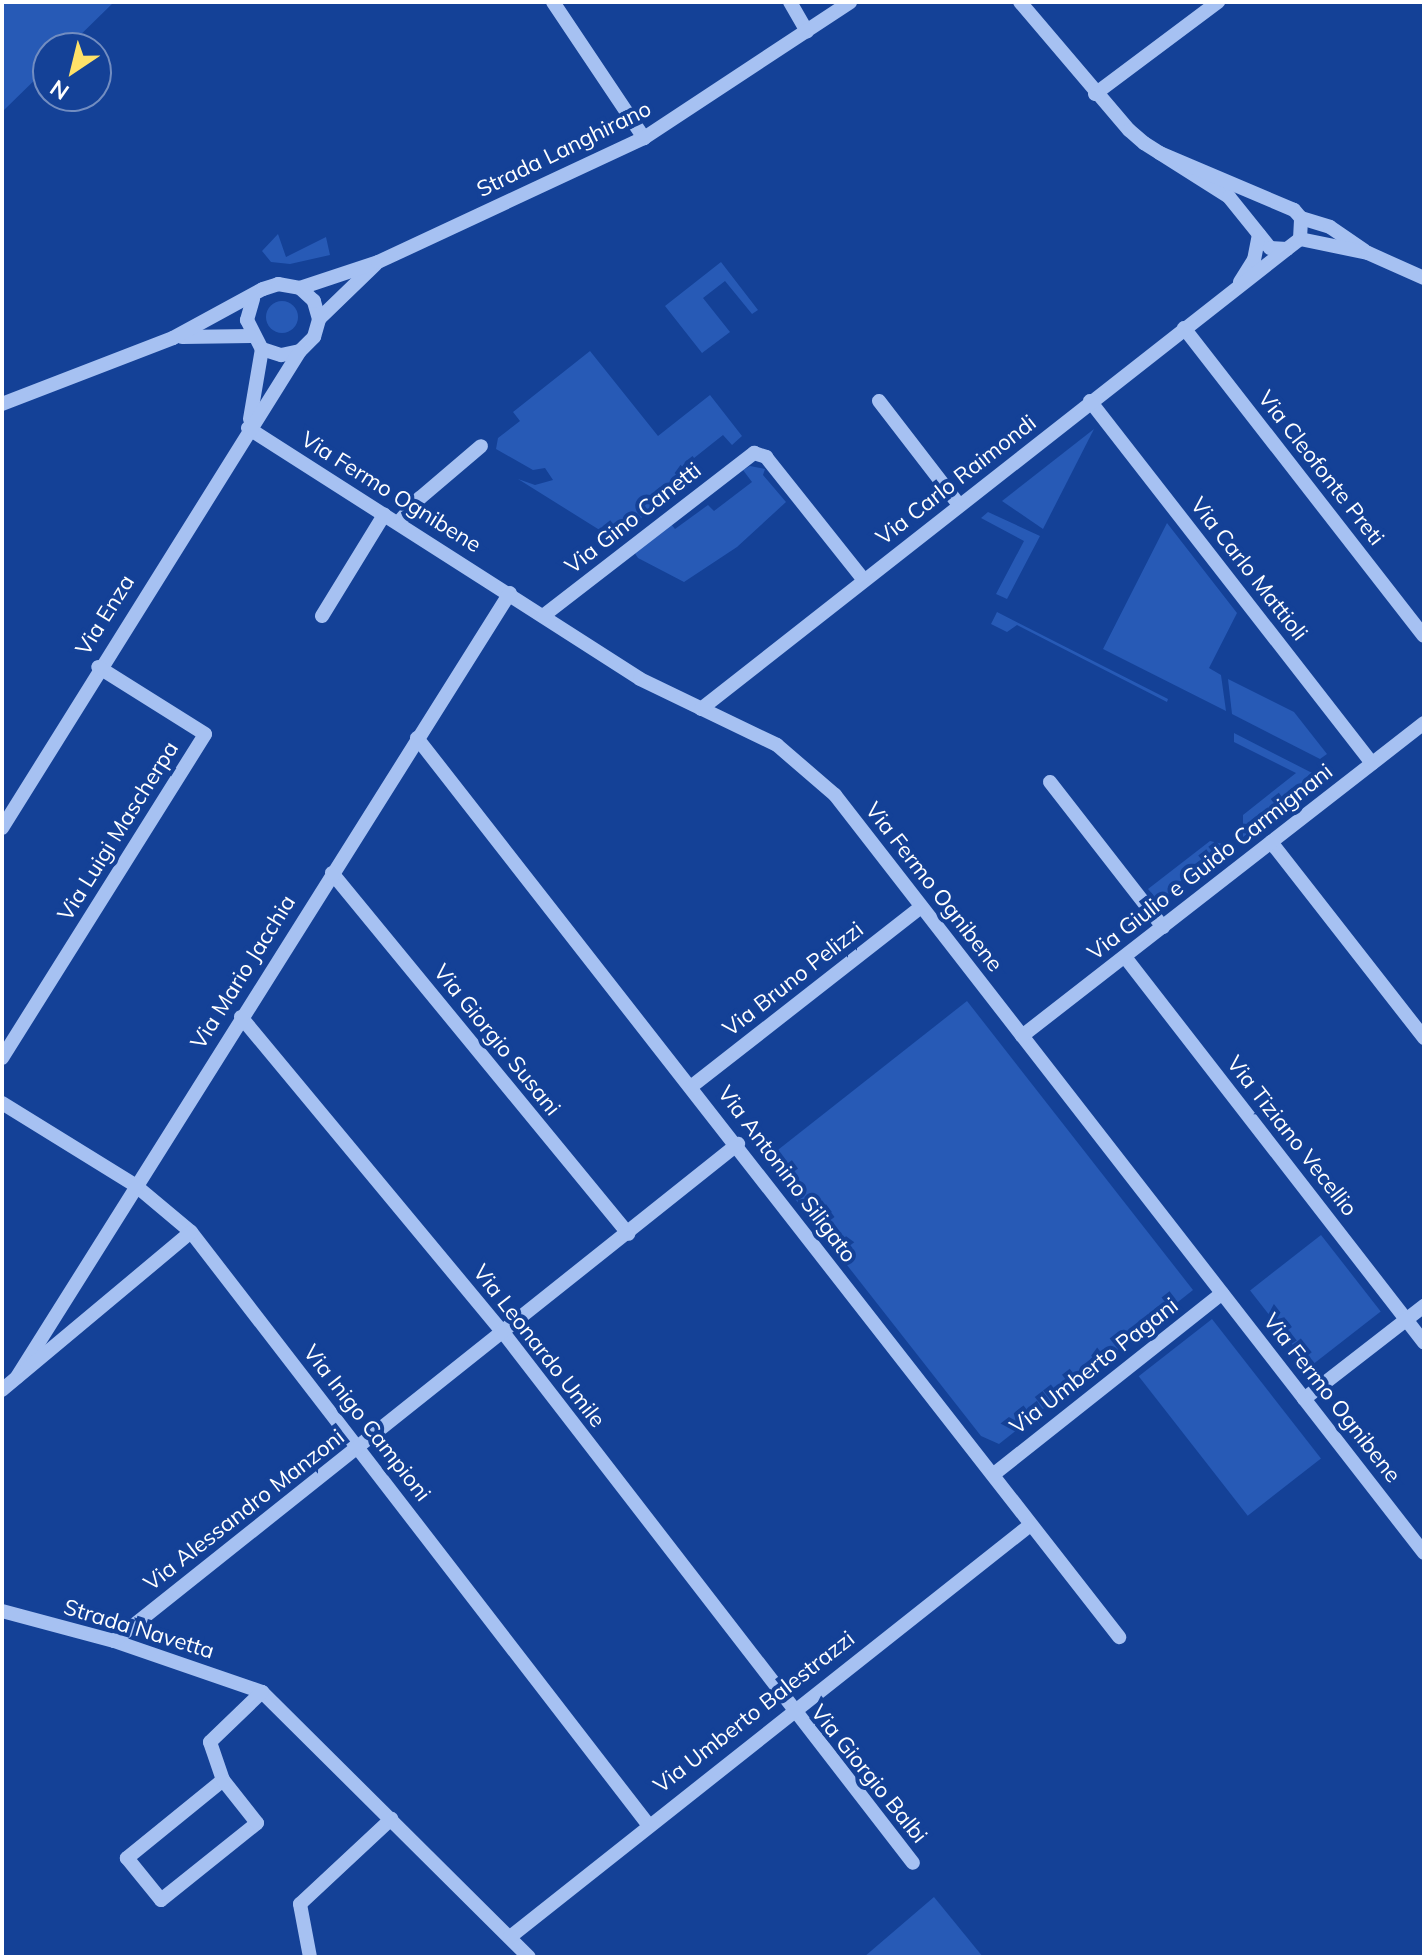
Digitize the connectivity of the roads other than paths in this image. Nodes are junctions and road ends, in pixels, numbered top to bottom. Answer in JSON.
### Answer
{"nodes":[{"id":1,"x":553,"y":2,"type":"edge"},
{"id":2,"x":790,"y":2,"type":"edge"},
{"id":3,"x":1020,"y":2,"type":"edge"},
{"id":4,"x":1218,"y":2,"type":"edge"},
{"id":5,"x":845,"y":4,"type":"edge"},
{"id":6,"x":807,"y":31,"type":"junction"},
{"id":7,"x":1095,"y":94,"type":"junction"},
{"id":8,"x":644,"y":138,"type":"junction"},
{"id":9,"x":1160,"y":153,"type":"junction"},
{"id":10,"x":1279,"y":205,"type":"junction"},
{"id":11,"x":1301,"y":218,"type":"junction"},
{"id":12,"x":1259,"y":231,"type":"junction"},
{"id":13,"x":1300,"y":239,"type":"junction"},
{"id":14,"x":1287,"y":249,"type":"junction"},
{"id":15,"x":1368,"y":253,"type":"junction"},
{"id":16,"x":378,"y":262,"type":"junction"},
{"id":17,"x":1424,"y":278,"type":"edge"},
{"id":18,"x":1237,"y":285,"type":"junction"},
{"id":19,"x":300,"y":288,"type":"junction"},
{"id":20,"x":253,"y":299,"type":"junction"},
{"id":21,"x":319,"y":319,"type":"junction"},
{"id":22,"x":1184,"y":328,"type":"junction"},
{"id":23,"x":251,"y":336,"type":"junction"},
{"id":24,"x":173,"y":338,"type":"junction"},
{"id":25,"x":262,"y":349,"type":"junction"},
{"id":26,"x":300,"y":351,"type":"junction"},
{"id":27,"x":879,"y":401,"type":"dead end"},
{"id":28,"x":1090,"y":401,"type":"junction"},
{"id":29,"x":2,"y":404,"type":"edge"},
{"id":30,"x":248,"y":428,"type":"junction"},
{"id":31,"x":481,"y":446,"type":"dead end"},
{"id":32,"x":959,"y":505,"type":"junction"},
{"id":33,"x":384,"y":515,"type":"junction"},
{"id":34,"x":398,"y":523,"type":"junction"},
{"id":35,"x":864,"y":580,"type":"junction"},
{"id":36,"x":510,"y":593,"type":"junction"},
{"id":37,"x":322,"y":616,"type":"dead end"},
{"id":38,"x":543,"y":616,"type":"junction"},
{"id":39,"x":1424,"y":636,"type":"edge"},
{"id":40,"x":98,"y":667,"type":"junction"},
{"id":41,"x":701,"y":709,"type":"junction"},
{"id":42,"x":1424,"y":723,"type":"edge"},
{"id":43,"x":417,"y":738,"type":"junction"},
{"id":44,"x":1372,"y":763,"type":"junction"},
{"id":45,"x":1050,"y":782,"type":"dead end"},
{"id":46,"x":2,"y":828,"type":"edge"},
{"id":47,"x":1271,"y":842,"type":"junction"},
{"id":48,"x":332,"y":873,"type":"junction"},
{"id":49,"x":921,"y":907,"type":"junction"},
{"id":50,"x":1163,"y":927,"type":"junction"},
{"id":51,"x":1125,"y":957,"type":"junction"},
{"id":52,"x":241,"y":1017,"type":"junction"},
{"id":53,"x":1022,"y":1036,"type":"junction"},
{"id":54,"x":1424,"y":1038,"type":"edge"},
{"id":55,"x":2,"y":1058,"type":"edge"},
{"id":56,"x":692,"y":1086,"type":"junction"},
{"id":57,"x":2,"y":1103,"type":"edge"},
{"id":58,"x":738,"y":1144,"type":"junction"},
{"id":59,"x":135,"y":1185,"type":"junction"},
{"id":60,"x":191,"y":1232,"type":"junction"},
{"id":61,"x":629,"y":1234,"type":"junction"},
{"id":62,"x":1222,"y":1293,"type":"junction"},
{"id":63,"x":1424,"y":1306,"type":"edge"},
{"id":64,"x":1406,"y":1320,"type":"junction"},
{"id":65,"x":502,"y":1331,"type":"junction"},
{"id":66,"x":1424,"y":1343,"type":"edge"},
{"id":67,"x":17,"y":1377,"type":"junction"},
{"id":68,"x":2,"y":1390,"type":"edge"},
{"id":69,"x":1304,"y":1399,"type":"junction"},
{"id":70,"x":358,"y":1448,"type":"junction"},
{"id":71,"x":994,"y":1474,"type":"junction"},
{"id":72,"x":1029,"y":1526,"type":"junction"},
{"id":73,"x":1424,"y":1553,"type":"edge"},
{"id":74,"x":2,"y":1611,"type":"edge"},
{"id":75,"x":1119,"y":1637,"type":"dead end"},
{"id":76,"x":114,"y":1641,"type":"junction"},
{"id":77,"x":262,"y":1692,"type":"junction"},
{"id":78,"x":791,"y":1711,"type":"junction"},
{"id":79,"x":223,"y":1780,"type":"junction"},
{"id":80,"x":391,"y":1819,"type":"junction"},
{"id":81,"x":647,"y":1823,"type":"junction"},
{"id":82,"x":913,"y":1863,"type":"dead end"},
{"id":83,"x":510,"y":1937,"type":"junction"},
{"id":84,"x":310,"y":1957,"type":"edge"},
{"id":85,"x":529,"y":1957,"type":"edge"}],
"edges":[{"from":1,"to":8,"type":"street"},
{"from":2,"to":6,"type":"street"},
{"from":3,"to":7,"type":"street"},
{"from":4,"to":7,"type":"street"},
{"from":5,"to":6,"type":"street","name":"Strada Langhirano"},
{"from":6,"to":8,"type":"street","name":"Strada Langhirano"},
{"from":7,"to":9,"type":"street"},
{"from":8,"to":16,"type":"street","name":"Strada Langhirano"},
{"from":9,"to":10,"type":"street"},
{"from":9,"to":12,"type":"street"},
{"from":10,"to":11,"type":"street"},
{"from":10,"to":12,"type":"street"},
{"from":11,"to":13,"type":"street"},
{"from":11,"to":15,"type":"street"},
{"from":12,"to":14,"type":"street"},
{"from":12,"to":18,"type":"street","name":"Via Carlo Raimondi"},
{"from":13,"to":14,"type":"street"},
{"from":13,"to":15,"type":"street"},
{"from":14,"to":18,"type":"street","name":"Via Carlo Raimondi"},
{"from":15,"to":17,"type":"street"},
{"from":16,"to":19,"type":"street","name":"Strada Langhirano"},
{"from":16,"to":21,"type":"street","name":"Strada Langhirano"},
{"from":18,"to":22,"type":"street","name":"Via Carlo Raimondi"},
{"from":19,"to":20,"type":"street","name":"Strada Langhirano"},
{"from":19,"to":21,"type":"street"},
{"from":20,"to":23,"type":"street"},
{"from":20,"to":24,"type":"street","name":"Strada Langhirano"},
{"from":21,"to":26,"type":"street","name":"Strada Langhirano"},
{"from":22,"to":28,"type":"street","name":"Via Carlo Raimondi"},
{"from":22,"to":39,"type":"street","name":"Via Cleofonte Preti"},
{"from":23,"to":24,"type":"street","name":"Strada Langhirano"},
{"from":23,"to":25,"type":"street"},
{"from":24,"to":29,"type":"street","name":"Strada Langhirano"},
{"from":25,"to":26,"type":"street"},
{"from":25,"to":30,"type":"street","name":"Via Enza"},
{"from":26,"to":30,"type":"street","name":"Via Enza"},
{"from":27,"to":32,"type":"street"},
{"from":28,"to":32,"type":"street","name":"Via Carlo Raimondi"},
{"from":28,"to":44,"type":"street","name":"Via Carlo Mattioli"},
{"from":30,"to":33,"type":"street","name":"Via Fermo Ognibene"},
{"from":30,"to":40,"type":"street","name":"Via Enza"},
{"from":31,"to":34,"type":"street"},
{"from":32,"to":35,"type":"street","name":"Via Carlo Raimondi"},
{"from":33,"to":34,"type":"street","name":"Via Fermo Ognibene"},
{"from":33,"to":37,"type":"street"},
{"from":34,"to":36,"type":"street","name":"Via Fermo Ognibene"},
{"from":35,"to":38,"type":"street","name":"Via Gino Canetti"},
{"from":35,"to":41,"type":"street","name":"Via Carlo Raimondi"},
{"from":36,"to":38,"type":"street","name":"Via Fermo Ognibene"},
{"from":36,"to":43,"type":"street","name":"Via Mario Jacchia"},
{"from":38,"to":41,"type":"street","name":"Via Fermo Ognibene"},
{"from":40,"to":46,"type":"street","name":"Via Enza"},
{"from":40,"to":55,"type":"street","name":"Via Luigi Mascherpa"},
{"from":41,"to":49,"type":"street","name":"Via Fermo Ognibene"},
{"from":42,"to":44,"type":"street","name":"Via Giulio e Guido Carmignani"},
{"from":43,"to":48,"type":"street","name":"Via Mario Jacchia"},
{"from":43,"to":56,"type":"street","name":"Via Antonino Siligato"},
{"from":44,"to":47,"type":"street","name":"Via Giulio e Guido Carmignani"},
{"from":45,"to":50,"type":"street"},
{"from":47,"to":50,"type":"street","name":"Via Giulio e Guido Carmignani"},
{"from":47,"to":54,"type":"street"},
{"from":48,"to":52,"type":"street","name":"Via Mario Jacchia"},
{"from":48,"to":61,"type":"street","name":"Via Giorgio Susani"},
{"from":49,"to":53,"type":"street","name":"Via Fermo Ognibene"},
{"from":49,"to":56,"type":"street","name":"Via Bruno Pelizzi"},
{"from":50,"to":51,"type":"street","name":"Via Giulio e Guido Carmignani"},
{"from":51,"to":53,"type":"street","name":"Via Giulio e Guido Carmignani"},
{"from":51,"to":64,"type":"street","name":"Via Tiziano Vecellio"},
{"from":52,"to":59,"type":"street","name":"Via Mario Jacchia"},
{"from":52,"to":65,"type":"street","name":"Via Leonardo Umile"},
{"from":53,"to":62,"type":"street","name":"Via Fermo Ognibene"},
{"from":56,"to":58,"type":"street","name":"Via Antonino Siligato"},
{"from":57,"to":59,"type":"street","name":"Via Inigo Campioni"},
{"from":58,"to":61,"type":"street","name":"Via Alessandro Manzoni"},
{"from":58,"to":71,"type":"street","name":"Via Antonino Siligato"},
{"from":59,"to":60,"type":"street","name":"Via Inigo Campioni"},
{"from":59,"to":67,"type":"street","name":"Via Mario Jacchia"},
{"from":60,"to":67,"type":"street","name":"Via Mario Jacchia"},
{"from":60,"to":70,"type":"street","name":"Via Inigo Campioni"},
{"from":61,"to":65,"type":"street","name":"Via Alessandro Manzoni"},
{"from":62,"to":69,"type":"street","name":"Via Fermo Ognibene"},
{"from":62,"to":71,"type":"street","name":"Via Umberto Pagani"},
{"from":63,"to":64,"type":"street"},
{"from":64,"to":66,"type":"street","name":"Via Tiziano Vecellio"},
{"from":64,"to":69,"type":"street"},
{"from":65,"to":70,"type":"street","name":"Via Alessandro Manzoni"},
{"from":65,"to":78,"type":"street","name":"Via Leonardo Umile"},
{"from":67,"to":68,"type":"street","name":"Via Mario Jacchia"},
{"from":69,"to":73,"type":"street","name":"Via Fermo Ognibene"},
{"from":70,"to":76,"type":"street","name":"Via Alessandro Manzoni"},
{"from":70,"to":81,"type":"street","name":"Via Inigo Campioni"},
{"from":71,"to":72,"type":"street","name":"Via Antonino Siligato"},
{"from":72,"to":75,"type":"street","name":"Via Antonino Siligato"},
{"from":72,"to":78,"type":"street","name":"Via Umberto Balestrazzi"},
{"from":74,"to":76,"type":"street","name":"Strada Navetta"},
{"from":76,"to":77,"type":"street","name":"Strada Navetta"},
{"from":77,"to":79,"type":"street"},
{"from":77,"to":80,"type":"street","name":"Strada Navetta"},
{"from":78,"to":81,"type":"street","name":"Via Umberto Balestrazzi"},
{"from":78,"to":82,"type":"street","name":"Via Giorgio Balbi"},
{"from":79,"to":79,"type":"street"},
{"from":80,"to":83,"type":"street","name":"Strada Navetta"},
{"from":80,"to":84,"type":"street"},
{"from":81,"to":83,"type":"street","name":"Via Umberto Balestrazzi"},
{"from":83,"to":85,"type":"street","name":"Strada Navetta"}]}
